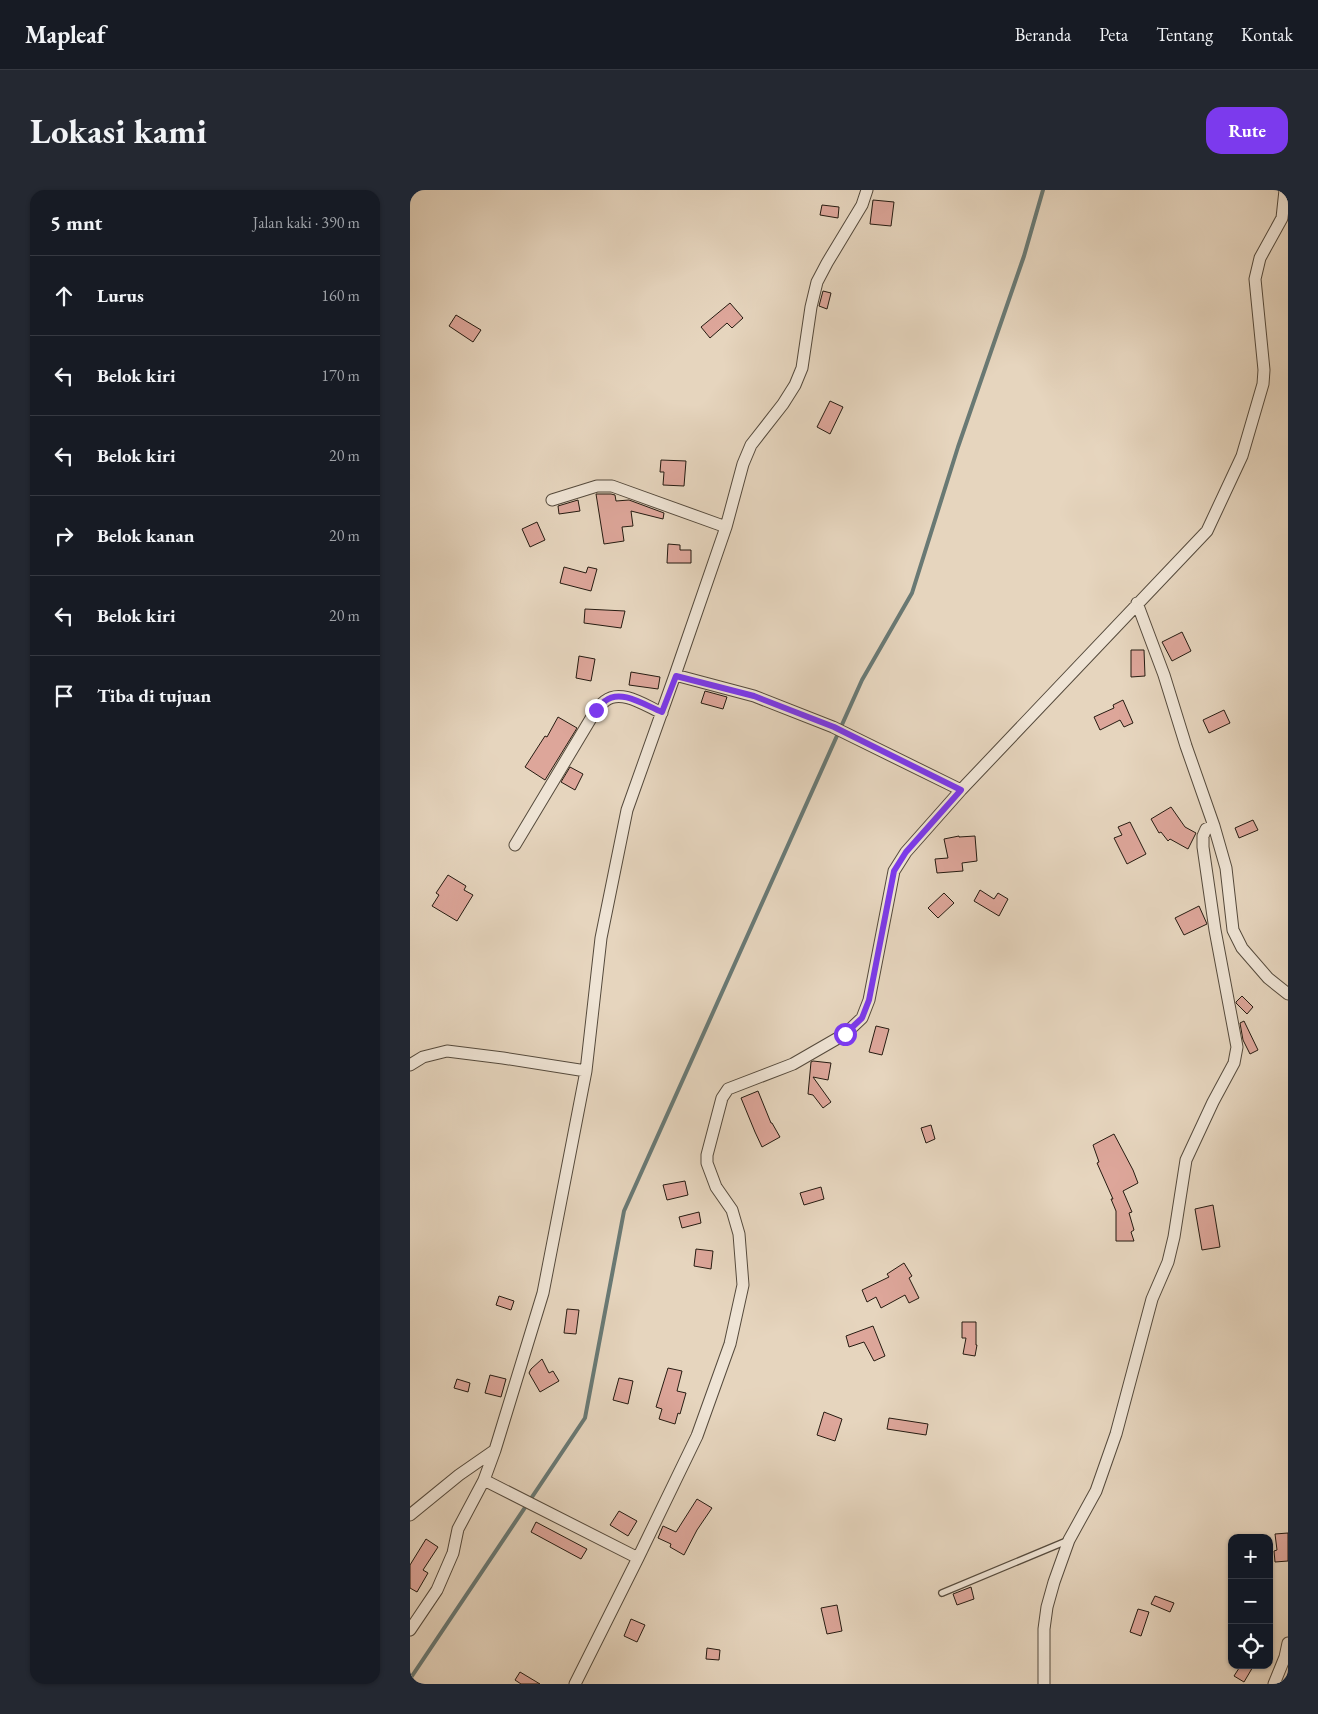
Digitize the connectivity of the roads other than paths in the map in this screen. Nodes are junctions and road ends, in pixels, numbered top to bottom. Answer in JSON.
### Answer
{"nodes":[{"id":1,"x":867,"y":190,"type":"edge"},
{"id":2,"x":1286,"y":190,"type":"edge"},
{"id":3,"x":552,"y":500,"type":"dead end"},
{"id":4,"x":726,"y":527,"type":"junction"},
{"id":5,"x":1138,"y":603,"type":"junction"},
{"id":6,"x":676,"y":676,"type":"junction"},
{"id":7,"x":662,"y":712,"type":"junction"},
{"id":8,"x":961,"y":790,"type":"junction"},
{"id":9,"x":1214,"y":826,"type":"junction"},
{"id":10,"x":515,"y":845,"type":"dead end"},
{"id":11,"x":1288,"y":994,"type":"edge"},
{"id":12,"x":410,"y":1065,"type":"edge"},
{"id":13,"x":586,"y":1072,"type":"junction"},
{"id":14,"x":495,"y":1450,"type":"junction"},
{"id":15,"x":484,"y":1480,"type":"junction"},
{"id":16,"x":410,"y":1515,"type":"edge"},
{"id":17,"x":1069,"y":1540,"type":"junction"},
{"id":18,"x":638,"y":1558,"type":"junction"},
{"id":19,"x":942,"y":1593,"type":"dead end"},
{"id":20,"x":410,"y":1630,"type":"edge"},
{"id":21,"x":1288,"y":1643,"type":"edge"},
{"id":22,"x":575,"y":1684,"type":"edge"},
{"id":23,"x":1044,"y":1684,"type":"edge"},
{"id":24,"x":1274,"y":1684,"type":"edge"}],
"edges":[{"from":1,"to":4,"type":"street"},
{"from":2,"to":5,"type":"street"},
{"from":3,"to":4,"type":"street"},
{"from":4,"to":6,"type":"street"},
{"from":5,"to":8,"type":"street"},
{"from":5,"to":9,"type":"street"},
{"from":6,"to":7,"type":"street"},
{"from":6,"to":8,"type":"street"},
{"from":7,"to":10,"type":"street"},
{"from":7,"to":13,"type":"street"},
{"from":8,"to":18,"type":"street"},
{"from":9,"to":11,"type":"street"},
{"from":9,"to":17,"type":"street"},
{"from":12,"to":13,"type":"street"},
{"from":13,"to":14,"type":"street"},
{"from":14,"to":15,"type":"street"},
{"from":14,"to":16,"type":"street"},
{"from":15,"to":18,"type":"street"},
{"from":15,"to":20,"type":"street"},
{"from":17,"to":19,"type":"lane"},
{"from":17,"to":23,"type":"street"},
{"from":18,"to":22,"type":"street"},
{"from":21,"to":24,"type":"street"}]}
